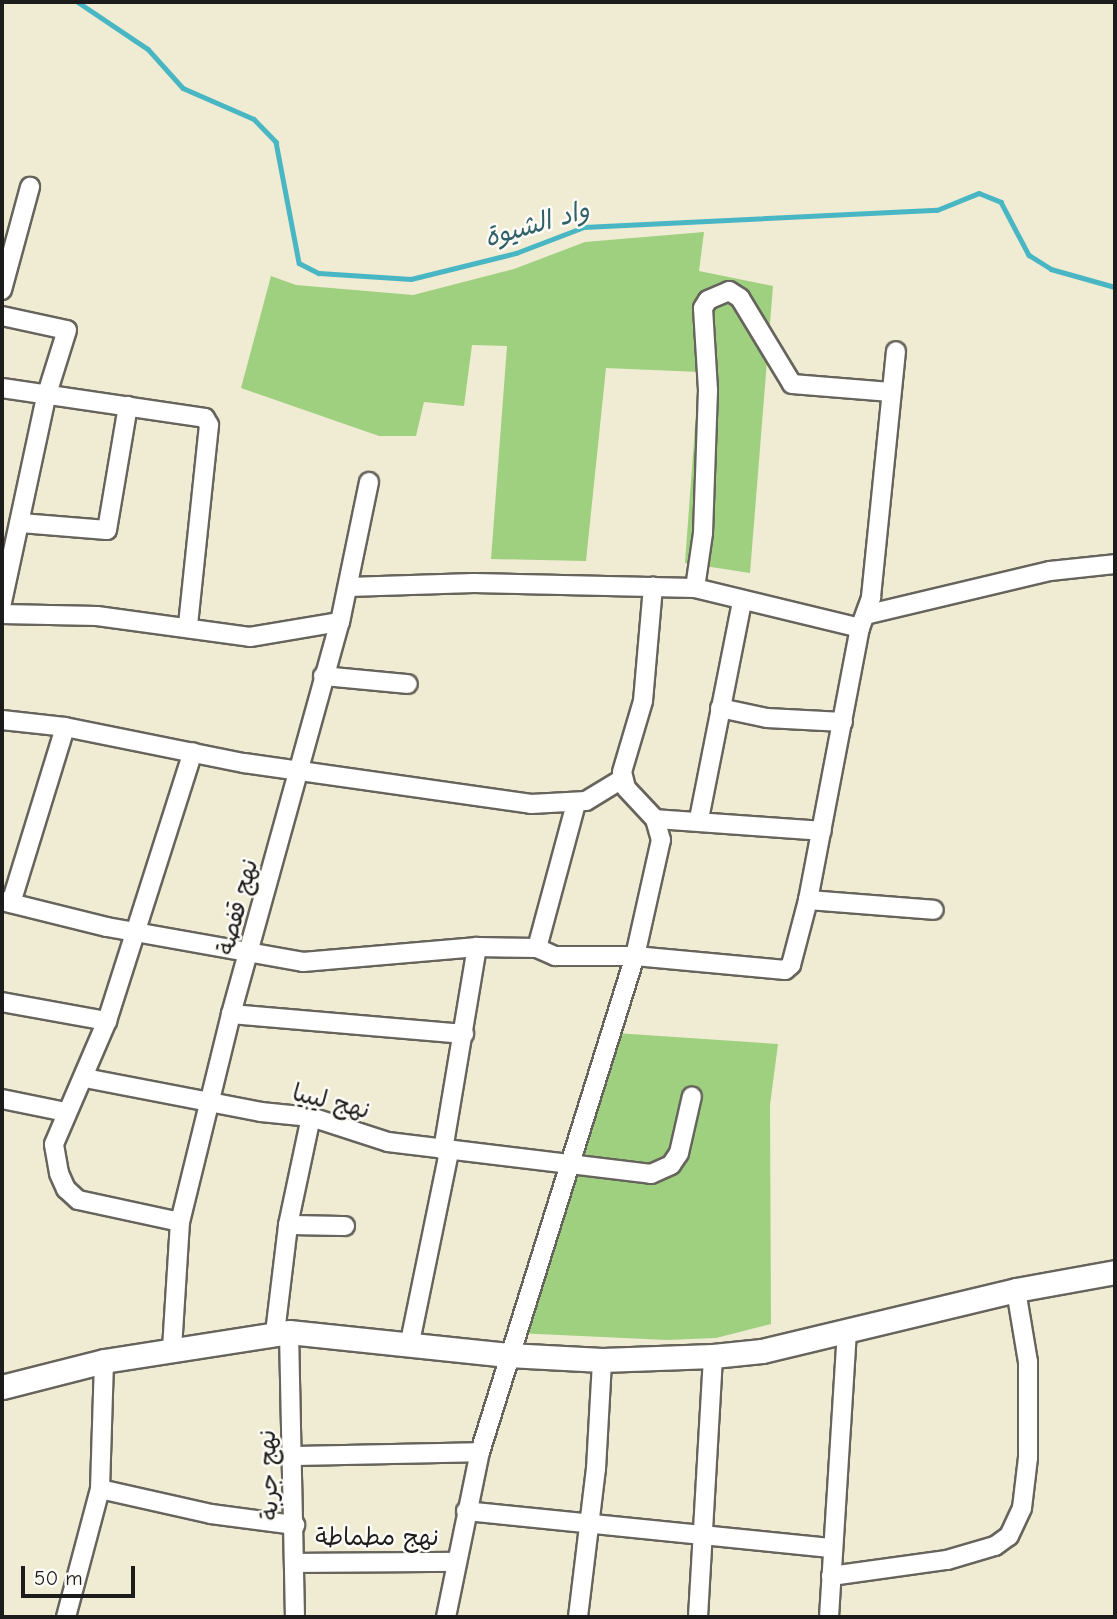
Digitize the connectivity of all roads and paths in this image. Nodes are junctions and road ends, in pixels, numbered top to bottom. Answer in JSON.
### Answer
{"nodes":[{"id":1,"x":30,"y":187,"type":"dead end"},
{"id":2,"x":2,"y":290,"type":"edge"},
{"id":3,"x":2,"y":316,"type":"edge"},
{"id":4,"x":896,"y":351,"type":"dead end"},
{"id":5,"x":2,"y":388,"type":"edge"},
{"id":6,"x":891,"y":392,"type":"junction"},
{"id":7,"x":47,"y":397,"type":"junction"},
{"id":8,"x":128,"y":406,"type":"junction"},
{"id":9,"x":369,"y":482,"type":"dead end"},
{"id":10,"x":20,"y":523,"type":"junction"},
{"id":11,"x":1115,"y":564,"type":"edge"},
{"id":12,"x":653,"y":586,"type":"junction"},
{"id":13,"x":348,"y":587,"type":"junction"},
{"id":14,"x":695,"y":588,"type":"junction"},
{"id":15,"x":742,"y":601,"type":"junction"},
{"id":16,"x":2,"y":602,"type":"edge"},
{"id":17,"x":2,"y":614,"type":"edge"},
{"id":18,"x":340,"y":622,"type":"junction"},
{"id":19,"x":862,"y":622,"type":"junction"},
{"id":20,"x":188,"y":626,"type":"junction"},
{"id":21,"x":323,"y":676,"type":"junction"},
{"id":22,"x":408,"y":684,"type":"dead end"},
{"id":23,"x":720,"y":708,"type":"junction"},
{"id":24,"x":2,"y":720,"type":"edge"},
{"id":25,"x":843,"y":722,"type":"junction"},
{"id":26,"x":65,"y":727,"type":"junction"},
{"id":27,"x":193,"y":752,"type":"junction"},
{"id":28,"x":299,"y":771,"type":"junction"},
{"id":29,"x":622,"y":779,"type":"junction"},
{"id":30,"x":576,"y":803,"type":"junction"},
{"id":31,"x":654,"y":819,"type":"junction"},
{"id":32,"x":699,"y":819,"type":"junction"},
{"id":33,"x":822,"y":831,"type":"junction"},
{"id":34,"x":808,"y":900,"type":"junction"},
{"id":35,"x":6,"y":902,"type":"edge"},
{"id":36,"x":934,"y":909,"type":"dead end"},
{"id":37,"x":138,"y":931,"type":"junction"},
{"id":38,"x":477,"y":947,"type":"junction"},
{"id":39,"x":537,"y":948,"type":"junction"},
{"id":40,"x":251,"y":955,"type":"junction"},
{"id":41,"x":635,"y":956,"type":"junction"},
{"id":42,"x":2,"y":1002,"type":"edge"},
{"id":43,"x":231,"y":1014,"type":"junction"},
{"id":44,"x":107,"y":1021,"type":"junction"},
{"id":45,"x":464,"y":1034,"type":"junction"},
{"id":46,"x":85,"y":1078,"type":"junction"},
{"id":47,"x":692,"y":1096,"type":"dead end"},
{"id":48,"x":2,"y":1099,"type":"edge"},
{"id":49,"x":209,"y":1102,"type":"junction"},
{"id":50,"x":66,"y":1112,"type":"junction"},
{"id":51,"x":311,"y":1117,"type":"junction"},
{"id":52,"x":446,"y":1151,"type":"junction"},
{"id":53,"x":567,"y":1166,"type":"junction"},
{"id":54,"x":180,"y":1222,"type":"junction"},
{"id":55,"x":288,"y":1224,"type":"junction"},
{"id":56,"x":345,"y":1226,"type":"dead end"},
{"id":57,"x":1115,"y":1272,"type":"edge"},
{"id":58,"x":1016,"y":1290,"type":"junction"},
{"id":59,"x":847,"y":1330,"type":"junction"},
{"id":60,"x":282,"y":1332,"type":"junction"},
{"id":61,"x":410,"y":1342,"type":"junction"},
{"id":62,"x":172,"y":1349,"type":"junction"},
{"id":63,"x":508,"y":1355,"type":"junction"},
{"id":64,"x":713,"y":1356,"type":"junction"},
{"id":65,"x":602,"y":1360,"type":"junction"},
{"id":66,"x":104,"y":1361,"type":"junction"},
{"id":67,"x":2,"y":1387,"type":"edge"},
{"id":68,"x":480,"y":1452,"type":"junction"},
{"id":69,"x":293,"y":1456,"type":"junction"},
{"id":70,"x":100,"y":1489,"type":"junction"},
{"id":71,"x":466,"y":1511,"type":"junction"},
{"id":72,"x":590,"y":1521,"type":"junction"},
{"id":73,"x":295,"y":1525,"type":"junction"},
{"id":74,"x":703,"y":1534,"type":"junction"},
{"id":75,"x":831,"y":1548,"type":"junction"},
{"id":76,"x":457,"y":1562,"type":"junction"},
{"id":77,"x":296,"y":1563,"type":"junction"},
{"id":78,"x":831,"y":1576,"type":"junction"},
{"id":79,"x":66,"y":1617,"type":"edge"},
{"id":80,"x":295,"y":1617,"type":"edge"},
{"id":81,"x":446,"y":1617,"type":"edge"},
{"id":82,"x":578,"y":1617,"type":"edge"},
{"id":83,"x":698,"y":1617,"type":"edge"},
{"id":84,"x":829,"y":1617,"type":"edge"}],
"edges":[{"from":1,"to":2,"type":"street"},
{"from":3,"to":7,"type":"street"},
{"from":4,"to":6,"type":"street"},
{"from":5,"to":7,"type":"street"},
{"from":6,"to":14,"type":"street"},
{"from":6,"to":19,"type":"street"},
{"from":7,"to":8,"type":"street"},
{"from":7,"to":10,"type":"street"},
{"from":8,"to":10,"type":"street"},
{"from":8,"to":20,"type":"street"},
{"from":9,"to":13,"type":"street","name":"نهج قفصة"},
{"from":10,"to":16,"type":"street"},
{"from":11,"to":19,"type":"street"},
{"from":12,"to":13,"type":"street"},
{"from":12,"to":14,"type":"street"},
{"from":12,"to":29,"type":"street"},
{"from":13,"to":18,"type":"street","name":"نهج قفصة"},
{"from":14,"to":15,"type":"street"},
{"from":15,"to":19,"type":"street"},
{"from":15,"to":23,"type":"street"},
{"from":17,"to":20,"type":"street"},
{"from":18,"to":20,"type":"street"},
{"from":18,"to":21,"type":"street","name":"نهج قفصة"},
{"from":19,"to":25,"type":"street"},
{"from":21,"to":22,"type":"street"},
{"from":21,"to":28,"type":"street","name":"نهج قفصة"},
{"from":23,"to":25,"type":"street"},
{"from":23,"to":32,"type":"street"},
{"from":24,"to":26,"type":"street"},
{"from":25,"to":33,"type":"street"},
{"from":26,"to":27,"type":"street"},
{"from":26,"to":35,"type":"street"},
{"from":27,"to":28,"type":"street"},
{"from":27,"to":37,"type":"street"},
{"from":28,"to":30,"type":"street"},
{"from":28,"to":40,"type":"street","name":"نهج قفصة"},
{"from":29,"to":30,"type":"street"},
{"from":29,"to":31,"type":"street"},
{"from":30,"to":39,"type":"street"},
{"from":31,"to":32,"type":"street"},
{"from":31,"to":41,"type":"street"},
{"from":32,"to":33,"type":"street"},
{"from":33,"to":34,"type":"street"},
{"from":34,"to":36,"type":"street"},
{"from":34,"to":41,"type":"street"},
{"from":35,"to":37,"type":"street"},
{"from":37,"to":40,"type":"street"},
{"from":37,"to":44,"type":"street"},
{"from":38,"to":39,"type":"street"},
{"from":38,"to":40,"type":"street"},
{"from":38,"to":45,"type":"street"},
{"from":39,"to":41,"type":"street"},
{"from":40,"to":43,"type":"street","name":"نهج قفصة"},
{"from":41,"to":53,"type":"street"},
{"from":42,"to":44,"type":"street"},
{"from":43,"to":45,"type":"street"},
{"from":43,"to":49,"type":"street","name":"نهج قفصة"},
{"from":44,"to":46,"type":"street"},
{"from":45,"to":52,"type":"street"},
{"from":46,"to":49,"type":"street","name":"نهج ليبيا"},
{"from":46,"to":50,"type":"street"},
{"from":47,"to":53,"type":"street","name":"نهج ليبيا"},
{"from":48,"to":50,"type":"street"},
{"from":49,"to":51,"type":"street","name":"نهج ليبيا"},
{"from":49,"to":54,"type":"street","name":"نهج قفصة"},
{"from":50,"to":54,"type":"street"},
{"from":51,"to":52,"type":"street","name":"نهج ليبيا"},
{"from":51,"to":55,"type":"street","name":"نهج جربة"},
{"from":52,"to":53,"type":"street","name":"نهج ليبيا"},
{"from":52,"to":61,"type":"street"},
{"from":53,"to":63,"type":"street"},
{"from":54,"to":62,"type":"street","name":"نهج قفصة"},
{"from":55,"to":56,"type":"street"},
{"from":55,"to":60,"type":"street","name":"نهج جربة"},
{"from":57,"to":58,"type":"main road"},
{"from":58,"to":59,"type":"main road"},
{"from":58,"to":78,"type":"street"},
{"from":59,"to":64,"type":"main road"},
{"from":59,"to":75,"type":"street"},
{"from":60,"to":61,"type":"main road"},
{"from":60,"to":62,"type":"main road"},
{"from":60,"to":69,"type":"street","name":"نهج جربة"},
{"from":61,"to":63,"type":"main road"},
{"from":62,"to":66,"type":"main road"},
{"from":63,"to":65,"type":"main road"},
{"from":63,"to":68,"type":"street"},
{"from":64,"to":65,"type":"main road"},
{"from":64,"to":74,"type":"street"},
{"from":65,"to":72,"type":"street"},
{"from":66,"to":67,"type":"main road"},
{"from":66,"to":70,"type":"street"},
{"from":68,"to":69,"type":"street"},
{"from":68,"to":71,"type":"street"},
{"from":69,"to":73,"type":"street","name":"نهج جربة"},
{"from":70,"to":73,"type":"street"},
{"from":70,"to":79,"type":"street"},
{"from":71,"to":72,"type":"street"},
{"from":71,"to":76,"type":"street"},
{"from":72,"to":74,"type":"street"},
{"from":72,"to":82,"type":"street"},
{"from":73,"to":77,"type":"street","name":"نهج جربة"},
{"from":74,"to":75,"type":"street"},
{"from":74,"to":83,"type":"street"},
{"from":75,"to":78,"type":"street"},
{"from":76,"to":77,"type":"street","name":"نهج مطماطة"},
{"from":76,"to":81,"type":"street"},
{"from":77,"to":80,"type":"street","name":"نهج جربة"},
{"from":78,"to":84,"type":"street"}]}
